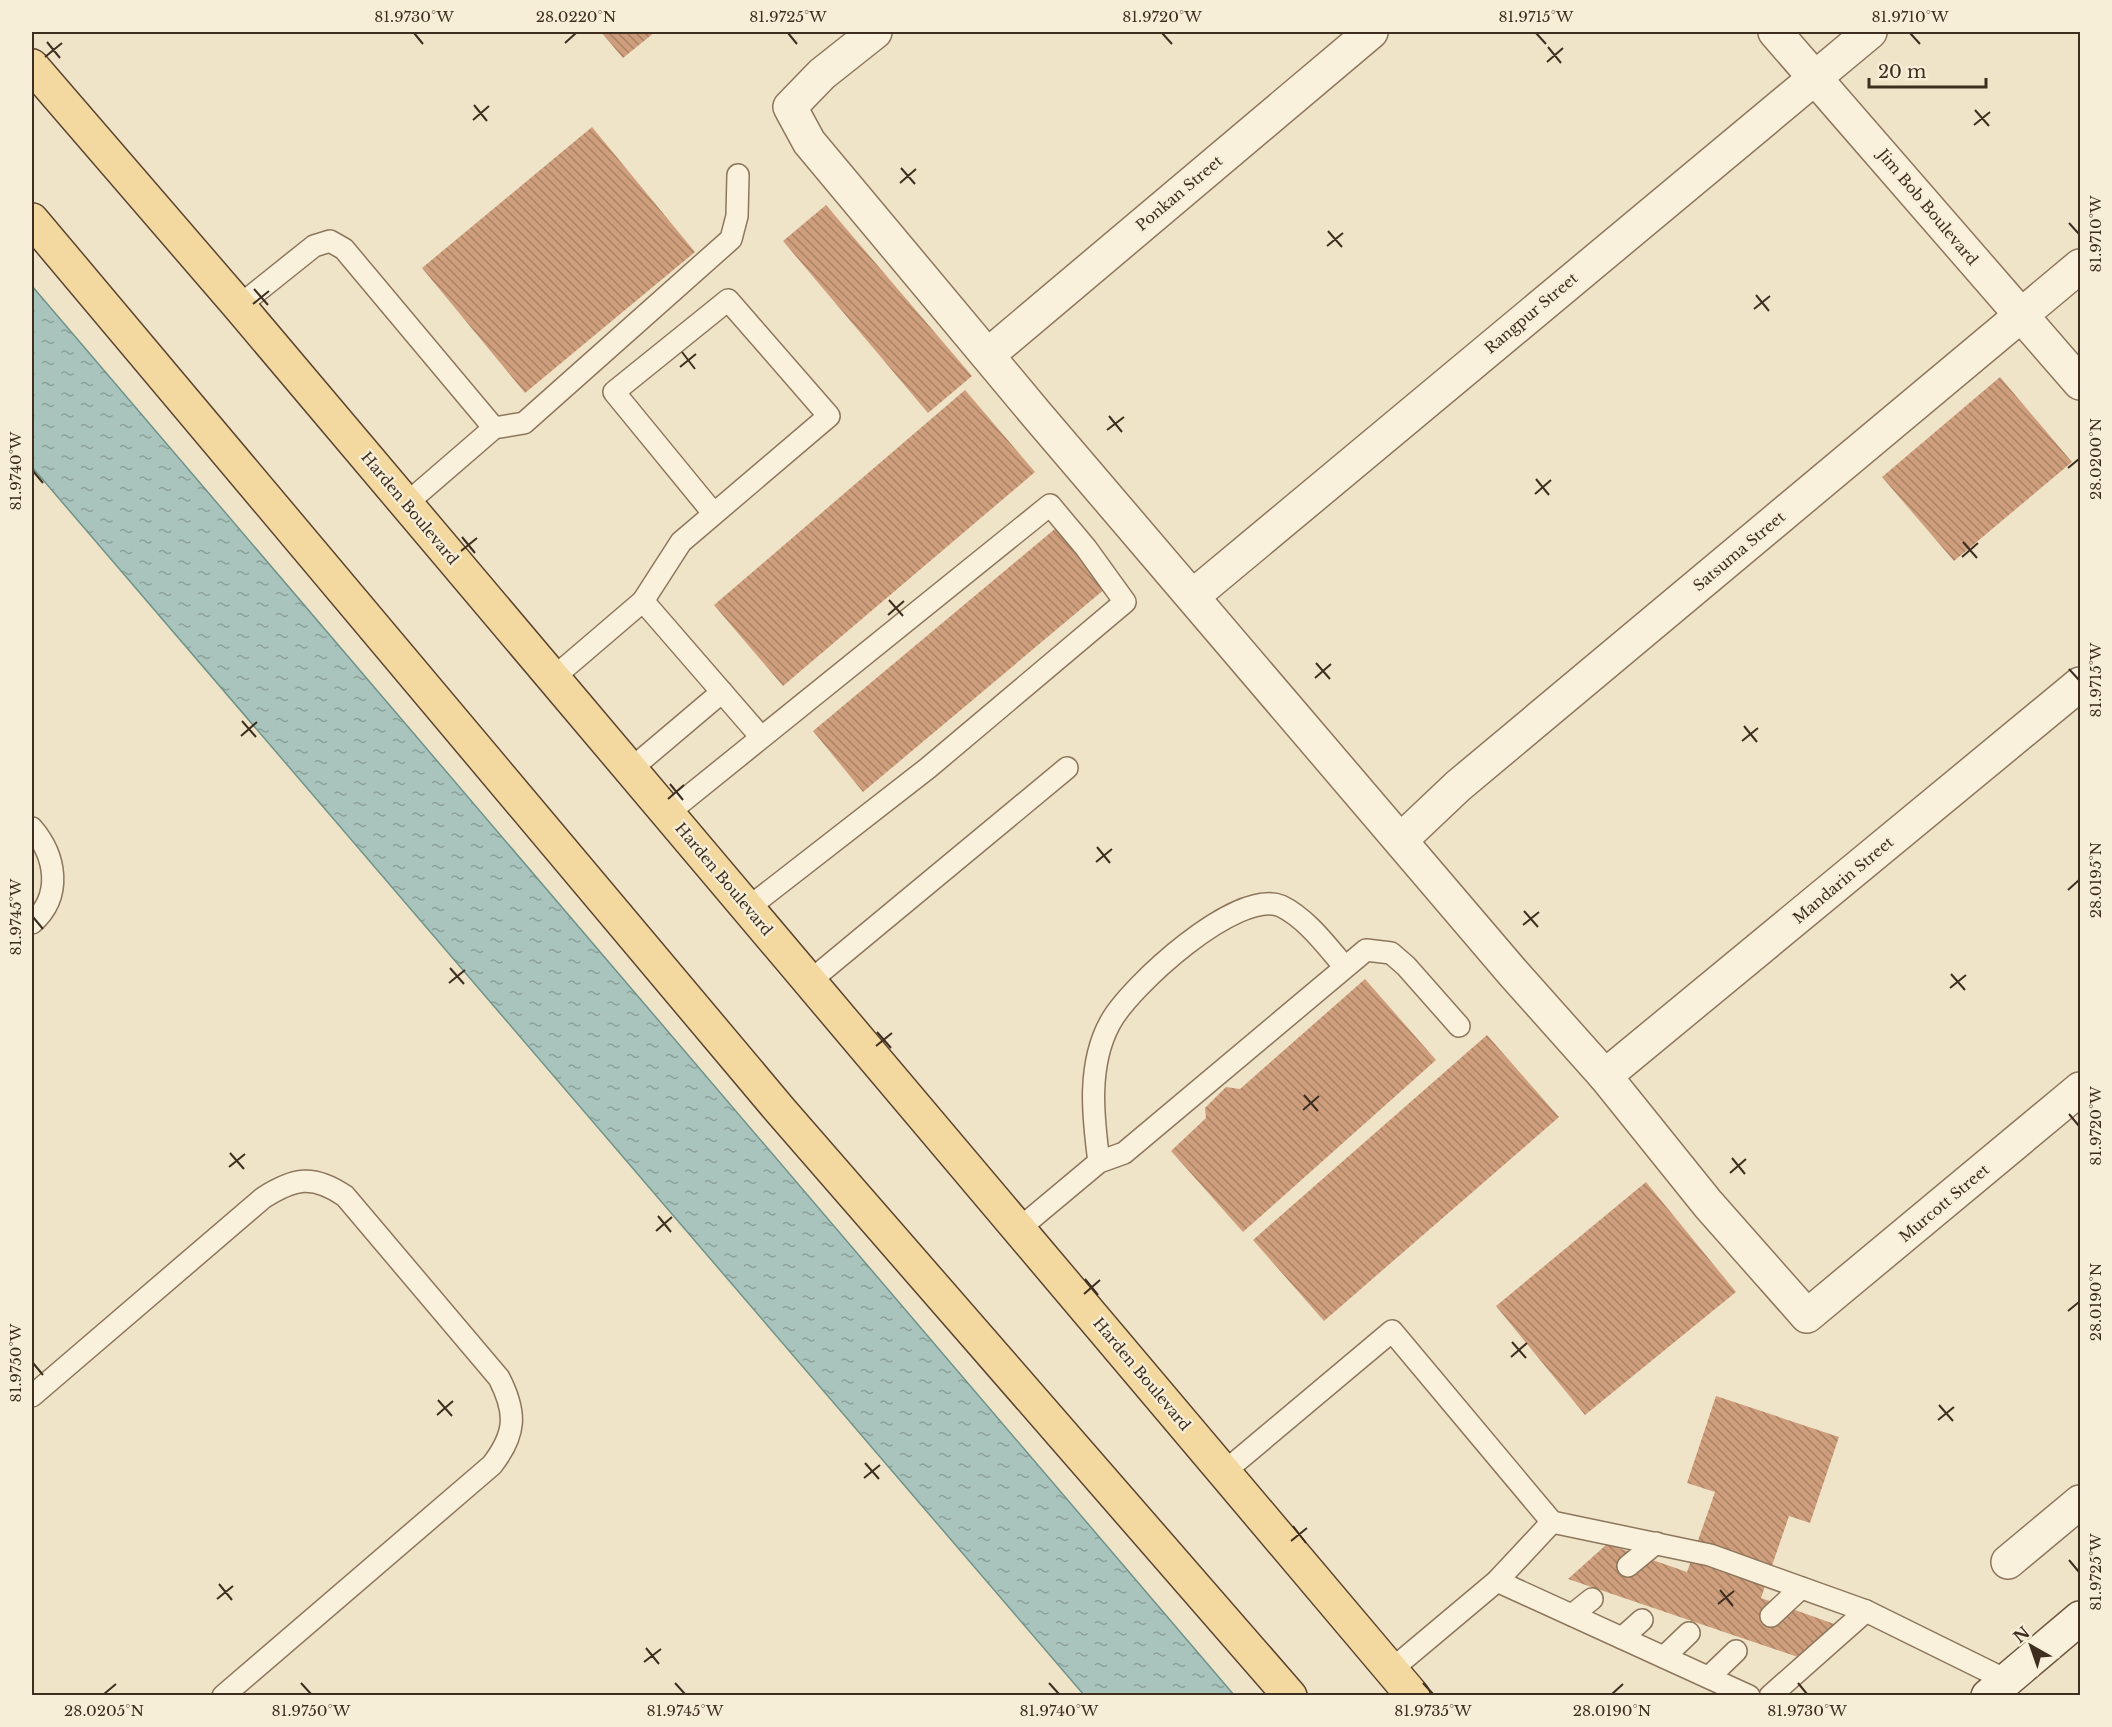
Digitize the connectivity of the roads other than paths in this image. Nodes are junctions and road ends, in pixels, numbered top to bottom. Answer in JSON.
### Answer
{"nodes":[{"id":1,"x":1371,"y":32,"type":"edge"},
{"id":2,"x":1775,"y":32,"type":"edge"},
{"id":3,"x":1870,"y":32,"type":"edge"},
{"id":4,"x":858,"y":37,"type":"edge"},
{"id":5,"x":32,"y":66,"type":"edge"},
{"id":6,"x":1815,"y":77,"type":"junction"},
{"id":7,"x":738,"y":175,"type":"dead end"},
{"id":8,"x":32,"y":220,"type":"edge"},
{"id":9,"x":2080,"y":266,"type":"edge"},
{"id":10,"x":238,"y":306,"type":"junction"},
{"id":11,"x":2021,"y":316,"type":"junction"},
{"id":12,"x":988,"y":354,"type":"junction"},
{"id":13,"x":2080,"y":383,"type":"edge"},
{"id":14,"x":494,"y":428,"type":"junction"},
{"id":15,"x":406,"y":504,"type":"junction"},
{"id":16,"x":714,"y":514,"type":"junction"},
{"id":17,"x":1193,"y":596,"type":"junction"},
{"id":18,"x":643,"y":601,"type":"junction"},
{"id":19,"x":554,"y":678,"type":"junction"},
{"id":20,"x":2080,"y":684,"type":"edge"},
{"id":21,"x":722,"y":692,"type":"junction"},
{"id":22,"x":761,"y":737,"type":"junction"},
{"id":23,"x":1067,"y":768,"type":"dead end"},
{"id":24,"x":631,"y":770,"type":"junction"},
{"id":25,"x":668,"y":813,"type":"junction"},
{"id":26,"x":32,"y":828,"type":"edge"},
{"id":27,"x":1401,"y":840,"type":"junction"},
{"id":28,"x":748,"y":908,"type":"junction"},
{"id":29,"x":32,"y":923,"type":"edge"},
{"id":30,"x":1344,"y":966,"type":"junction"},
{"id":31,"x":810,"y":981,"type":"junction"},
{"id":32,"x":1459,"y":1026,"type":"dead end"},
{"id":33,"x":1605,"y":1076,"type":"junction"},
{"id":34,"x":2080,"y":1089,"type":"edge"},
{"id":35,"x":1098,"y":1162,"type":"junction"},
{"id":36,"x":1020,"y":1228,"type":"junction"},
{"id":37,"x":32,"y":1396,"type":"edge"},
{"id":38,"x":1224,"y":1472,"type":"junction"},
{"id":39,"x":2080,"y":1502,"type":"edge"},
{"id":40,"x":1552,"y":1522,"type":"junction"},
{"id":41,"x":1656,"y":1543,"type":"junction"},
{"id":42,"x":2008,"y":1562,"type":"dead end"},
{"id":43,"x":1628,"y":1566,"type":"dead end"},
{"id":44,"x":1497,"y":1581,"type":"junction"},
{"id":45,"x":1801,"y":1588,"type":"junction"},
{"id":46,"x":1592,"y":1599,"type":"dead end"},
{"id":47,"x":1866,"y":1611,"type":"junction"},
{"id":48,"x":1572,"y":1615,"type":"junction"},
{"id":49,"x":1771,"y":1616,"type":"dead end"},
{"id":50,"x":2080,"y":1618,"type":"edge"},
{"id":51,"x":1642,"y":1620,"type":"dead end"},
{"id":52,"x":1689,"y":1633,"type":"dead end"},
{"id":53,"x":1622,"y":1638,"type":"junction"},
{"id":54,"x":1736,"y":1651,"type":"dead end"},
{"id":55,"x":1664,"y":1657,"type":"junction"},
{"id":56,"x":1391,"y":1670,"type":"junction"},
{"id":57,"x":1710,"y":1676,"type":"junction"},
{"id":58,"x":1994,"y":1691,"type":"edge"},
{"id":59,"x":223,"y":1695,"type":"edge"},
{"id":60,"x":1290,"y":1695,"type":"edge"},
{"id":61,"x":1413,"y":1695,"type":"edge"},
{"id":62,"x":1749,"y":1695,"type":"edge"},
{"id":63,"x":1770,"y":1695,"type":"edge"}],
"edges":[{"from":1,"to":12,"type":"street","name":"Ponkan Street"},
{"from":2,"to":6,"type":"street","name":"Jim Bob Boulevard"},
{"from":3,"to":6,"type":"street","name":"Rangpur Street"},
{"from":4,"to":12,"type":"street"},
{"from":5,"to":10,"type":"main road","name":"Harden Boulevard"},
{"from":6,"to":11,"type":"street","name":"Jim Bob Boulevard"},
{"from":6,"to":17,"type":"street","name":"Rangpur Street"},
{"from":7,"to":14,"type":"lane"},
{"from":8,"to":60,"type":"main road"},
{"from":9,"to":11,"type":"street","name":"Satsuma Street"},
{"from":10,"to":14,"type":"lane"},
{"from":10,"to":15,"type":"main road","name":"Harden Boulevard"},
{"from":11,"to":13,"type":"street","name":"Jim Bob Boulevard"},
{"from":11,"to":27,"type":"street","name":"Satsuma Street"},
{"from":12,"to":17,"type":"street"},
{"from":14,"to":15,"type":"lane"},
{"from":15,"to":19,"type":"main road","name":"Harden Boulevard"},
{"from":16,"to":16,"type":"lane"},
{"from":16,"to":18,"type":"lane"},
{"from":17,"to":27,"type":"street"},
{"from":18,"to":19,"type":"lane"},
{"from":18,"to":21,"type":"lane"},
{"from":19,"to":24,"type":"main road","name":"Harden Boulevard"},
{"from":20,"to":33,"type":"street","name":"Mandarin Street"},
{"from":21,"to":22,"type":"lane"},
{"from":21,"to":24,"type":"lane"},
{"from":22,"to":25,"type":"lane"},
{"from":22,"to":28,"type":"lane"},
{"from":23,"to":31,"type":"lane"},
{"from":24,"to":25,"type":"main road","name":"Harden Boulevard"},
{"from":25,"to":28,"type":"main road","name":"Harden Boulevard"},
{"from":26,"to":29,"type":"lane"},
{"from":27,"to":33,"type":"street"},
{"from":28,"to":31,"type":"main road","name":"Harden Boulevard"},
{"from":30,"to":32,"type":"lane"},
{"from":30,"to":35,"type":"lane"},
{"from":30,"to":35,"type":"lane"},
{"from":31,"to":36,"type":"main road","name":"Harden Boulevard"},
{"from":33,"to":34,"type":"street","name":"Murcott Street"},
{"from":35,"to":36,"type":"lane"},
{"from":36,"to":38,"type":"main road","name":"Harden Boulevard"},
{"from":37,"to":59,"type":"lane"},
{"from":38,"to":40,"type":"lane"},
{"from":38,"to":56,"type":"main road","name":"Harden Boulevard"},
{"from":39,"to":42,"type":"street"},
{"from":40,"to":41,"type":"lane"},
{"from":40,"to":44,"type":"lane"},
{"from":41,"to":43,"type":"lane"},
{"from":41,"to":45,"type":"lane"},
{"from":44,"to":48,"type":"lane"},
{"from":44,"to":56,"type":"lane"},
{"from":45,"to":47,"type":"lane"},
{"from":45,"to":49,"type":"lane"},
{"from":46,"to":48,"type":"lane"},
{"from":47,"to":58,"type":"lane"},
{"from":47,"to":63,"type":"lane"},
{"from":48,"to":53,"type":"lane"},
{"from":50,"to":58,"type":"street"},
{"from":51,"to":53,"type":"lane"},
{"from":52,"to":55,"type":"lane"},
{"from":53,"to":55,"type":"lane"},
{"from":54,"to":57,"type":"lane"},
{"from":55,"to":57,"type":"lane"},
{"from":56,"to":61,"type":"main road","name":"Harden Boulevard"},
{"from":57,"to":62,"type":"lane"}]}
